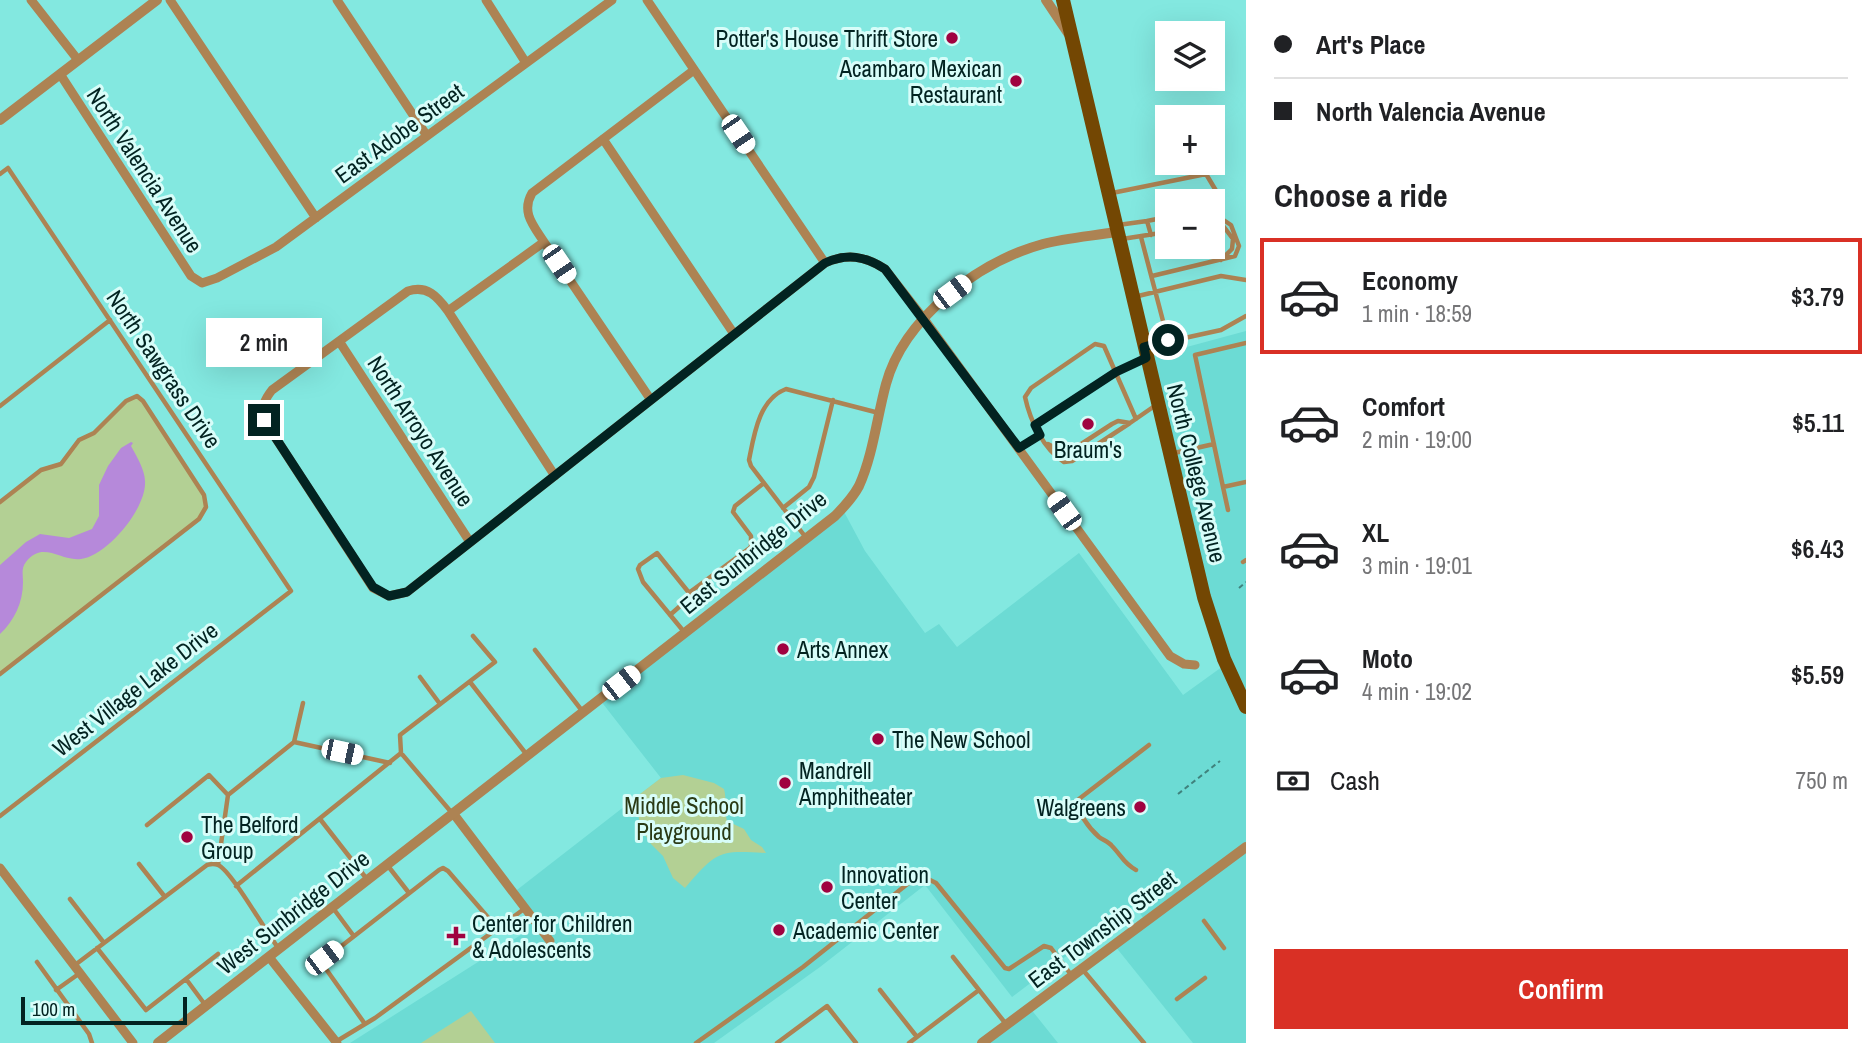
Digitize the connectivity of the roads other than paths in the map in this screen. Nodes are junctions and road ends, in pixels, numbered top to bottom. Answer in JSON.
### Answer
{"nodes":[{"id":1,"x":31,"y":0,"type":"edge"},
{"id":2,"x":157,"y":0,"type":"edge"},
{"id":3,"x":170,"y":0,"type":"edge"},
{"id":4,"x":337,"y":0,"type":"edge"},
{"id":5,"x":486,"y":0,"type":"edge"},
{"id":6,"x":612,"y":0,"type":"edge"},
{"id":7,"x":647,"y":0,"type":"edge"},
{"id":8,"x":1046,"y":0,"type":"edge"},
{"id":9,"x":1063,"y":0,"type":"edge"},
{"id":10,"x":1072,"y":39,"type":"junction"},
{"id":11,"x":78,"y":60,"type":"junction"},
{"id":12,"x":526,"y":63,"type":"junction"},
{"id":13,"x":694,"y":70,"type":"junction"},
{"id":14,"x":60,"y":74,"type":"junction"},
{"id":15,"x":0,"y":120,"type":"edge"},
{"id":16,"x":427,"y":136,"type":"junction"},
{"id":17,"x":603,"y":139,"type":"junction"},
{"id":18,"x":0,"y":174,"type":"edge"},
{"id":19,"x":1215,"y":189,"type":"edge"},
{"id":20,"x":1107,"y":194,"type":"junction"},
{"id":21,"x":316,"y":218,"type":"junction"},
{"id":22,"x":1155,"y":219,"type":"edge"},
{"id":23,"x":1147,"y":221,"type":"junction"},
{"id":24,"x":1225,"y":221,"type":"edge"},
{"id":25,"x":1225,"y":228,"type":"edge"},
{"id":26,"x":1116,"y":232,"type":"junction"},
{"id":27,"x":1155,"y":234,"type":"edge"},
{"id":28,"x":1151,"y":235,"type":"junction"},
{"id":29,"x":1141,"y":237,"type":"junction"},
{"id":30,"x":544,"y":242,"type":"junction"},
{"id":31,"x":1225,"y":255,"type":"edge"},
{"id":32,"x":1224,"y":259,"type":"edge"},
{"id":33,"x":1225,"y":259,"type":"edge"},
{"id":34,"x":1220,"y":260,"type":"joint"},
{"id":35,"x":825,"y":263,"type":"junction"},
{"id":36,"x":1152,"y":276,"type":"junction"},
{"id":37,"x":1246,"y":280,"type":"edge"},
{"id":38,"x":202,"y":283,"type":"joint"},
{"id":39,"x":1156,"y":292,"type":"junction"},
{"id":40,"x":1132,"y":297,"type":"junction"},
{"id":41,"x":448,"y":311,"type":"junction"},
{"id":42,"x":1246,"y":316,"type":"edge"},
{"id":43,"x":925,"y":319,"type":"junction"},
{"id":44,"x":110,"y":320,"type":"junction"},
{"id":45,"x":734,"y":334,"type":"junction"},
{"id":46,"x":1168,"y":340,"type":"junction"},
{"id":47,"x":339,"y":341,"type":"junction"},
{"id":48,"x":1246,"y":343,"type":"edge"},
{"id":49,"x":1145,"y":352,"type":"junction"},
{"id":50,"x":1116,"y":372,"type":"junction"},
{"id":51,"x":651,"y":400,"type":"junction"},
{"id":52,"x":833,"y":400,"type":"junction"},
{"id":53,"x":1157,"y":404,"type":"junction"},
{"id":54,"x":0,"y":406,"type":"edge"},
{"id":55,"x":879,"y":413,"type":"junction"},
{"id":56,"x":1133,"y":421,"type":"junction"},
{"id":57,"x":1035,"y":425,"type":"junction"},
{"id":58,"x":1040,"y":435,"type":"junction"},
{"id":59,"x":1045,"y":442,"type":"junction"},
{"id":60,"x":1214,"y":444,"type":"junction"},
{"id":61,"x":1019,"y":448,"type":"junction"},
{"id":62,"x":1169,"y":453,"type":"junction"},
{"id":63,"x":555,"y":476,"type":"junction"},
{"id":64,"x":1246,"y":482,"type":"edge"},
{"id":65,"x":764,"y":483,"type":"junction"},
{"id":66,"x":1223,"y":487,"type":"junction"},
{"id":67,"x":0,"y":502,"type":"edge"},
{"id":68,"x":783,"y":508,"type":"junction"},
{"id":69,"x":1228,"y":510,"type":"dead end"},
{"id":70,"x":807,"y":540,"type":"junction"},
{"id":71,"x":470,"y":542,"type":"junction"},
{"id":72,"x":291,"y":591,"type":"joint"},
{"id":73,"x":690,"y":592,"type":"junction"},
{"id":74,"x":670,"y":615,"type":"junction"},
{"id":75,"x":685,"y":634,"type":"junction"},
{"id":76,"x":473,"y":636,"type":"dead end"},
{"id":77,"x":535,"y":650,"type":"dead end"},
{"id":78,"x":1195,"y":664,"type":"dead end"},
{"id":79,"x":0,"y":674,"type":"edge"},
{"id":80,"x":420,"y":677,"type":"dead end"},
{"id":81,"x":470,"y":681,"type":"junction"},
{"id":82,"x":303,"y":702,"type":"dead end"},
{"id":83,"x":440,"y":704,"type":"junction"},
{"id":84,"x":1246,"y":707,"type":"edge"},
{"id":85,"x":583,"y":713,"type":"junction"},
{"id":86,"x":294,"y":742,"type":"junction"},
{"id":87,"x":1149,"y":745,"type":"dead end"},
{"id":88,"x":401,"y":753,"type":"junction"},
{"id":89,"x":527,"y":756,"type":"junction"},
{"id":90,"x":390,"y":763,"type":"junction"},
{"id":91,"x":228,"y":795,"type":"junction"},
{"id":92,"x":453,"y":813,"type":"junction"},
{"id":93,"x":0,"y":816,"type":"edge"},
{"id":94,"x":320,"y":819,"type":"junction"},
{"id":95,"x":148,"y":825,"type":"dead end"},
{"id":96,"x":1246,"y":848,"type":"edge"},
{"id":97,"x":139,"y":864,"type":"dead end"},
{"id":98,"x":218,"y":865,"type":"junction"},
{"id":99,"x":387,"y":865,"type":"junction"},
{"id":100,"x":0,"y":869,"type":"edge"},
{"id":101,"x":1136,"y":870,"type":"dead end"},
{"id":102,"x":367,"y":879,"type":"junction"},
{"id":103,"x":236,"y":886,"type":"junction"},
{"id":104,"x":409,"y":893,"type":"junction"},
{"id":105,"x":165,"y":897,"type":"junction"},
{"id":106,"x":69,"y":899,"type":"dead end"},
{"id":107,"x":333,"y":907,"type":"junction"},
{"id":108,"x":525,"y":908,"type":"junction"},
{"id":109,"x":1204,"y":921,"type":"dead end"},
{"id":110,"x":498,"y":929,"type":"junction"},
{"id":111,"x":354,"y":935,"type":"junction"},
{"id":112,"x":550,"y":940,"type":"dead end"},
{"id":113,"x":104,"y":943,"type":"junction"},
{"id":114,"x":97,"y":948,"type":"junction"},
{"id":115,"x":1224,"y":948,"type":"dead end"},
{"id":116,"x":279,"y":949,"type":"junction"},
{"id":117,"x":219,"y":954,"type":"dead end"},
{"id":118,"x":269,"y":957,"type":"junction"},
{"id":119,"x":953,"y":957,"type":"dead end"},
{"id":120,"x":37,"y":962,"type":"dead end"},
{"id":121,"x":77,"y":969,"type":"junction"},
{"id":122,"x":1083,"y":970,"type":"junction"},
{"id":123,"x":1072,"y":977,"type":"junction"},
{"id":124,"x":1205,"y":978,"type":"dead end"},
{"id":125,"x":186,"y":979,"type":"junction"},
{"id":126,"x":56,"y":990,"type":"junction"},
{"id":127,"x":880,"y":990,"type":"dead end"},
{"id":128,"x":979,"y":990,"type":"junction"},
{"id":129,"x":1177,"y":999,"type":"dead end"},
{"id":130,"x":206,"y":1006,"type":"junction"},
{"id":131,"x":365,"y":1024,"type":"junction"},
{"id":132,"x":1007,"y":1025,"type":"junction"},
{"id":133,"x":917,"y":1037,"type":"junction"},
{"id":134,"x":337,"y":1042,"type":"edge"},
{"id":135,"x":92,"y":1043,"type":"edge"},
{"id":136,"x":133,"y":1043,"type":"edge"},
{"id":137,"x":158,"y":1043,"type":"edge"},
{"id":138,"x":696,"y":1043,"type":"edge"},
{"id":139,"x":777,"y":1043,"type":"edge"},
{"id":140,"x":856,"y":1043,"type":"edge"},
{"id":141,"x":909,"y":1043,"type":"edge"},
{"id":142,"x":982,"y":1043,"type":"edge"},
{"id":143,"x":1143,"y":1043,"type":"edge"}],
"edges":[{"from":1,"to":11,"type":"street"},
{"from":2,"to":11,"type":"street"},
{"from":3,"to":21,"type":"street"},
{"from":4,"to":16,"type":"street"},
{"from":5,"to":12,"type":"street"},
{"from":6,"to":12,"type":"street","name":"East Adobe Street"},
{"from":7,"to":13,"type":"street"},
{"from":8,"to":10,"type":"street"},
{"from":9,"to":10,"type":"main road","name":"North College Avenue"},
{"from":10,"to":20,"type":"main road","name":"North College Avenue"},
{"from":11,"to":14,"type":"street"},
{"from":12,"to":16,"type":"street","name":"East Adobe Street"},
{"from":13,"to":17,"type":"street"},
{"from":13,"to":35,"type":"street"},
{"from":14,"to":15,"type":"street"},
{"from":14,"to":38,"type":"street","name":"North Valencia Avenue"},
{"from":16,"to":21,"type":"street","name":"East Adobe Street"},
{"from":17,"to":30,"type":"street"},
{"from":17,"to":45,"type":"street"},
{"from":18,"to":44,"type":"lane","name":"North Sawgrass Drive"},
{"from":19,"to":20,"type":"lane"},
{"from":20,"to":26,"type":"main road","name":"North College Avenue"},
{"from":21,"to":38,"type":"street","name":"East Adobe Street"},
{"from":22,"to":23,"type":"lane"},
{"from":23,"to":26,"type":"lane"},
{"from":23,"to":28,"type":"lane"},
{"from":24,"to":33,"type":"lane"},
{"from":25,"to":31,"type":"lane"},
{"from":26,"to":29,"type":"lane"},
{"from":26,"to":40,"type":"main road","name":"North College Avenue"},
{"from":26,"to":43,"type":"street","name":"East Sunbridge Drive"},
{"from":27,"to":28,"type":"lane"},
{"from":28,"to":29,"type":"lane"},
{"from":29,"to":36,"type":"lane"},
{"from":30,"to":41,"type":"street"},
{"from":30,"to":51,"type":"street"},
{"from":32,"to":34,"type":"lane"},
{"from":34,"to":36,"type":"lane"},
{"from":35,"to":43,"type":"street"},
{"from":35,"to":45,"type":"street"},
{"from":36,"to":39,"type":"lane"},
{"from":37,"to":39,"type":"lane"},
{"from":39,"to":40,"type":"lane"},
{"from":39,"to":46,"type":"lane"},
{"from":40,"to":49,"type":"main road","name":"North College Avenue"},
{"from":41,"to":47,"type":"street"},
{"from":41,"to":63,"type":"street"},
{"from":42,"to":46,"type":"lane"},
{"from":43,"to":55,"type":"street","name":"East Sunbridge Drive"},
{"from":43,"to":61,"type":"street"},
{"from":44,"to":54,"type":"lane"},
{"from":44,"to":72,"type":"lane","name":"North Sawgrass Drive"},
{"from":45,"to":51,"type":"street"},
{"from":46,"to":49,"type":"lane"},
{"from":47,"to":71,"type":"street","name":"North Arroyo Avenue"},
{"from":47,"to":71,"type":"street"},
{"from":48,"to":60,"type":"lane"},
{"from":49,"to":50,"type":"lane"},
{"from":49,"to":53,"type":"main road","name":"North College Avenue"},
{"from":50,"to":56,"type":"lane"},
{"from":50,"to":57,"type":"lane"},
{"from":50,"to":57,"type":"lane"},
{"from":51,"to":63,"type":"street"},
{"from":52,"to":55,"type":"lane"},
{"from":52,"to":65,"type":"lane"},
{"from":52,"to":68,"type":"lane"},
{"from":53,"to":56,"type":"lane"},
{"from":53,"to":62,"type":"main road","name":"North College Avenue"},
{"from":55,"to":70,"type":"street","name":"East Sunbridge Drive"},
{"from":56,"to":59,"type":"lane"},
{"from":56,"to":59,"type":"lane"},
{"from":57,"to":58,"type":"lane"},
{"from":58,"to":59,"type":"lane"},
{"from":58,"to":61,"type":"lane"},
{"from":60,"to":62,"type":"lane"},
{"from":60,"to":66,"type":"lane"},
{"from":61,"to":78,"type":"street"},
{"from":62,"to":84,"type":"main road","name":"North College Avenue"},
{"from":63,"to":71,"type":"street"},
{"from":64,"to":66,"type":"lane"},
{"from":65,"to":68,"type":"lane"},
{"from":65,"to":73,"type":"lane"},
{"from":66,"to":69,"type":"lane"},
{"from":67,"to":79,"type":"lane"},
{"from":68,"to":70,"type":"lane"},
{"from":70,"to":75,"type":"street","name":"East Sunbridge Drive"},
{"from":72,"to":93,"type":"lane","name":"West Village Lake Drive"},
{"from":73,"to":74,"type":"lane"},
{"from":73,"to":74,"type":"lane"},
{"from":74,"to":75,"type":"lane"},
{"from":75,"to":85,"type":"street","name":"East Sunbridge Drive"},
{"from":76,"to":81,"type":"lane"},
{"from":77,"to":85,"type":"lane"},
{"from":80,"to":83,"type":"lane"},
{"from":81,"to":83,"type":"lane"},
{"from":81,"to":89,"type":"lane"},
{"from":82,"to":86,"type":"lane"},
{"from":83,"to":88,"type":"lane"},
{"from":85,"to":89,"type":"street","name":"East Sunbridge Drive"},
{"from":86,"to":90,"type":"lane"},
{"from":86,"to":91,"type":"lane"},
{"from":87,"to":101,"type":"lane"},
{"from":88,"to":90,"type":"lane"},
{"from":88,"to":92,"type":"lane"},
{"from":89,"to":92,"type":"street","name":"East Sunbridge Drive"},
{"from":90,"to":94,"type":"lane"},
{"from":91,"to":95,"type":"lane"},
{"from":91,"to":98,"type":"lane"},
{"from":92,"to":99,"type":"street","name":"West Sunbridge Drive"},
{"from":92,"to":108,"type":"street"},
{"from":94,"to":102,"type":"lane"},
{"from":94,"to":103,"type":"lane"},
{"from":96,"to":122,"type":"street","name":"East Township Street"},
{"from":97,"to":105,"type":"lane"},
{"from":98,"to":103,"type":"lane"},
{"from":98,"to":105,"type":"lane"},
{"from":99,"to":102,"type":"street","name":"West Sunbridge Drive"},
{"from":99,"to":104,"type":"lane"},
{"from":100,"to":121,"type":"street"},
{"from":102,"to":107,"type":"street","name":"West Sunbridge Drive"},
{"from":103,"to":116,"type":"lane"},
{"from":104,"to":110,"type":"lane"},
{"from":104,"to":111,"type":"lane"},
{"from":105,"to":113,"type":"lane"},
{"from":106,"to":113,"type":"lane"},
{"from":107,"to":111,"type":"lane"},
{"from":107,"to":116,"type":"street","name":"West Sunbridge Drive"},
{"from":108,"to":110,"type":"lane"},
{"from":108,"to":112,"type":"street"},
{"from":109,"to":115,"type":"lane"},
{"from":110,"to":131,"type":"lane"},
{"from":111,"to":131,"type":"lane"},
{"from":113,"to":114,"type":"lane"},
{"from":114,"to":121,"type":"lane"},
{"from":114,"to":125,"type":"lane"},
{"from":116,"to":118,"type":"street","name":"West Sunbridge Drive"},
{"from":117,"to":125,"type":"lane"},
{"from":118,"to":130,"type":"street","name":"West Sunbridge Drive"},
{"from":118,"to":134,"type":"street"},
{"from":119,"to":128,"type":"lane"},
{"from":120,"to":126,"type":"lane"},
{"from":121,"to":126,"type":"lane"},
{"from":121,"to":136,"type":"street"},
{"from":122,"to":123,"type":"street","name":"East Township Street"},
{"from":122,"to":143,"type":"lane"},
{"from":123,"to":132,"type":"street","name":"East Township Street"},
{"from":123,"to":138,"type":"lane"},
{"from":124,"to":129,"type":"lane"},
{"from":125,"to":130,"type":"lane"},
{"from":126,"to":135,"type":"lane"},
{"from":127,"to":133,"type":"lane"},
{"from":128,"to":132,"type":"lane"},
{"from":128,"to":133,"type":"lane"},
{"from":130,"to":137,"type":"street","name":"West Sunbridge Drive"},
{"from":131,"to":134,"type":"lane"},
{"from":132,"to":142,"type":"street","name":"East Township Street"},
{"from":133,"to":141,"type":"lane"},
{"from":139,"to":140,"type":"lane"}]}
